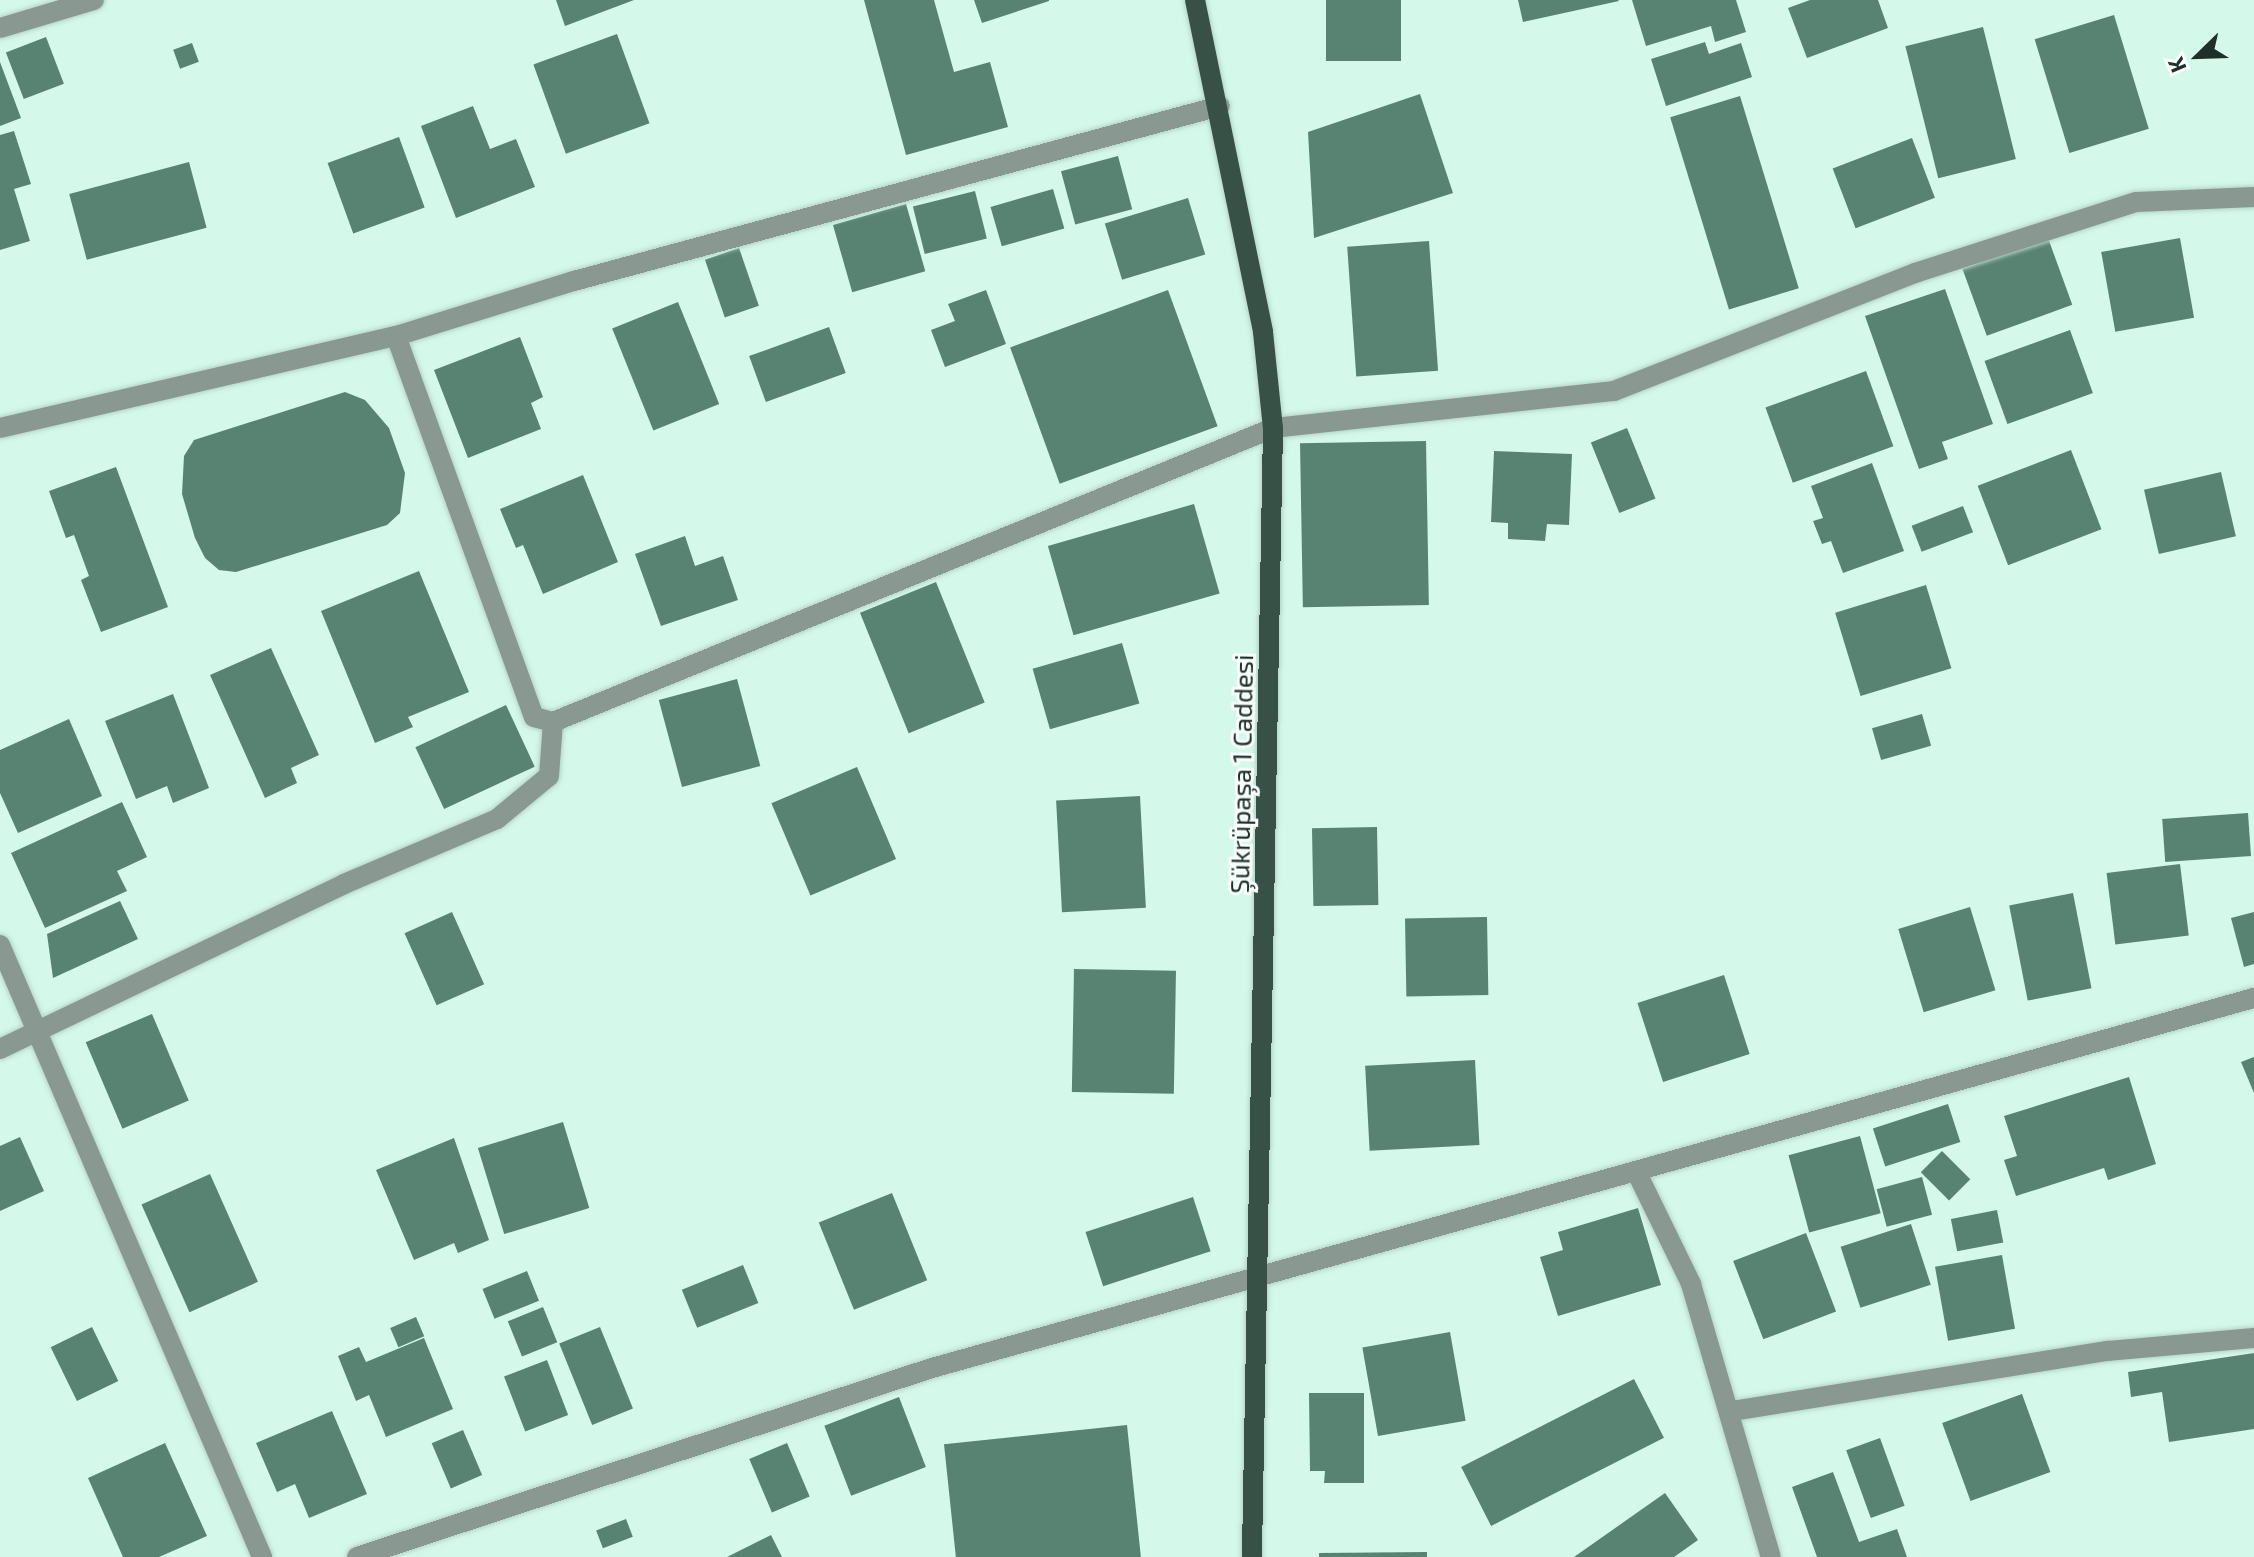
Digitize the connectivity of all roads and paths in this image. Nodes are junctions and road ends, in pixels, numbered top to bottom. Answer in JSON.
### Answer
{"nodes":[{"id":1,"x":94,"y":0,"type":"edge"},
{"id":2,"x":1195,"y":0,"type":"edge"},
{"id":3,"x":0,"y":28,"type":"edge"},
{"id":4,"x":1220,"y":106,"type":"junction"},
{"id":5,"x":2254,"y":197,"type":"edge"},
{"id":6,"x":396,"y":336,"type":"junction"},
{"id":7,"x":0,"y":428,"type":"edge"},
{"id":8,"x":1273,"y":428,"type":"junction"},
{"id":9,"x":553,"y":722,"type":"junction"},
{"id":10,"x":0,"y":945,"type":"edge"},
{"id":11,"x":2254,"y":998,"type":"edge"},
{"id":12,"x":39,"y":1031,"type":"junction"},
{"id":13,"x":0,"y":1049,"type":"edge"},
{"id":14,"x":1636,"y":1171,"type":"junction"},
{"id":15,"x":1258,"y":1280,"type":"junction"},
{"id":16,"x":2254,"y":1338,"type":"edge"},
{"id":17,"x":1732,"y":1411,"type":"junction"},
{"id":18,"x":262,"y":1557,"type":"edge"},
{"id":19,"x":357,"y":1557,"type":"edge"},
{"id":20,"x":1252,"y":1557,"type":"edge"},
{"id":21,"x":1771,"y":1557,"type":"edge"}],
"edges":[{"from":1,"to":3,"type":"street"},
{"from":2,"to":4,"type":"main road","name":"Şükrüpaşa 1 Caddesi"},
{"from":4,"to":6,"type":"street"},
{"from":4,"to":8,"type":"main road","name":"Şükrüpaşa 1 Caddesi"},
{"from":5,"to":8,"type":"street"},
{"from":6,"to":7,"type":"street"},
{"from":6,"to":9,"type":"street"},
{"from":8,"to":9,"type":"street"},
{"from":8,"to":15,"type":"main road","name":"Şükrüpaşa 1 Caddesi"},
{"from":9,"to":12,"type":"street"},
{"from":10,"to":12,"type":"street"},
{"from":11,"to":14,"type":"street"},
{"from":12,"to":13,"type":"street"},
{"from":12,"to":18,"type":"street"},
{"from":14,"to":15,"type":"street"},
{"from":14,"to":17,"type":"street"},
{"from":15,"to":19,"type":"street"},
{"from":15,"to":20,"type":"main road","name":"Şükrüpaşa 1 Caddesi"},
{"from":16,"to":17,"type":"street"},
{"from":17,"to":21,"type":"street"}]}
